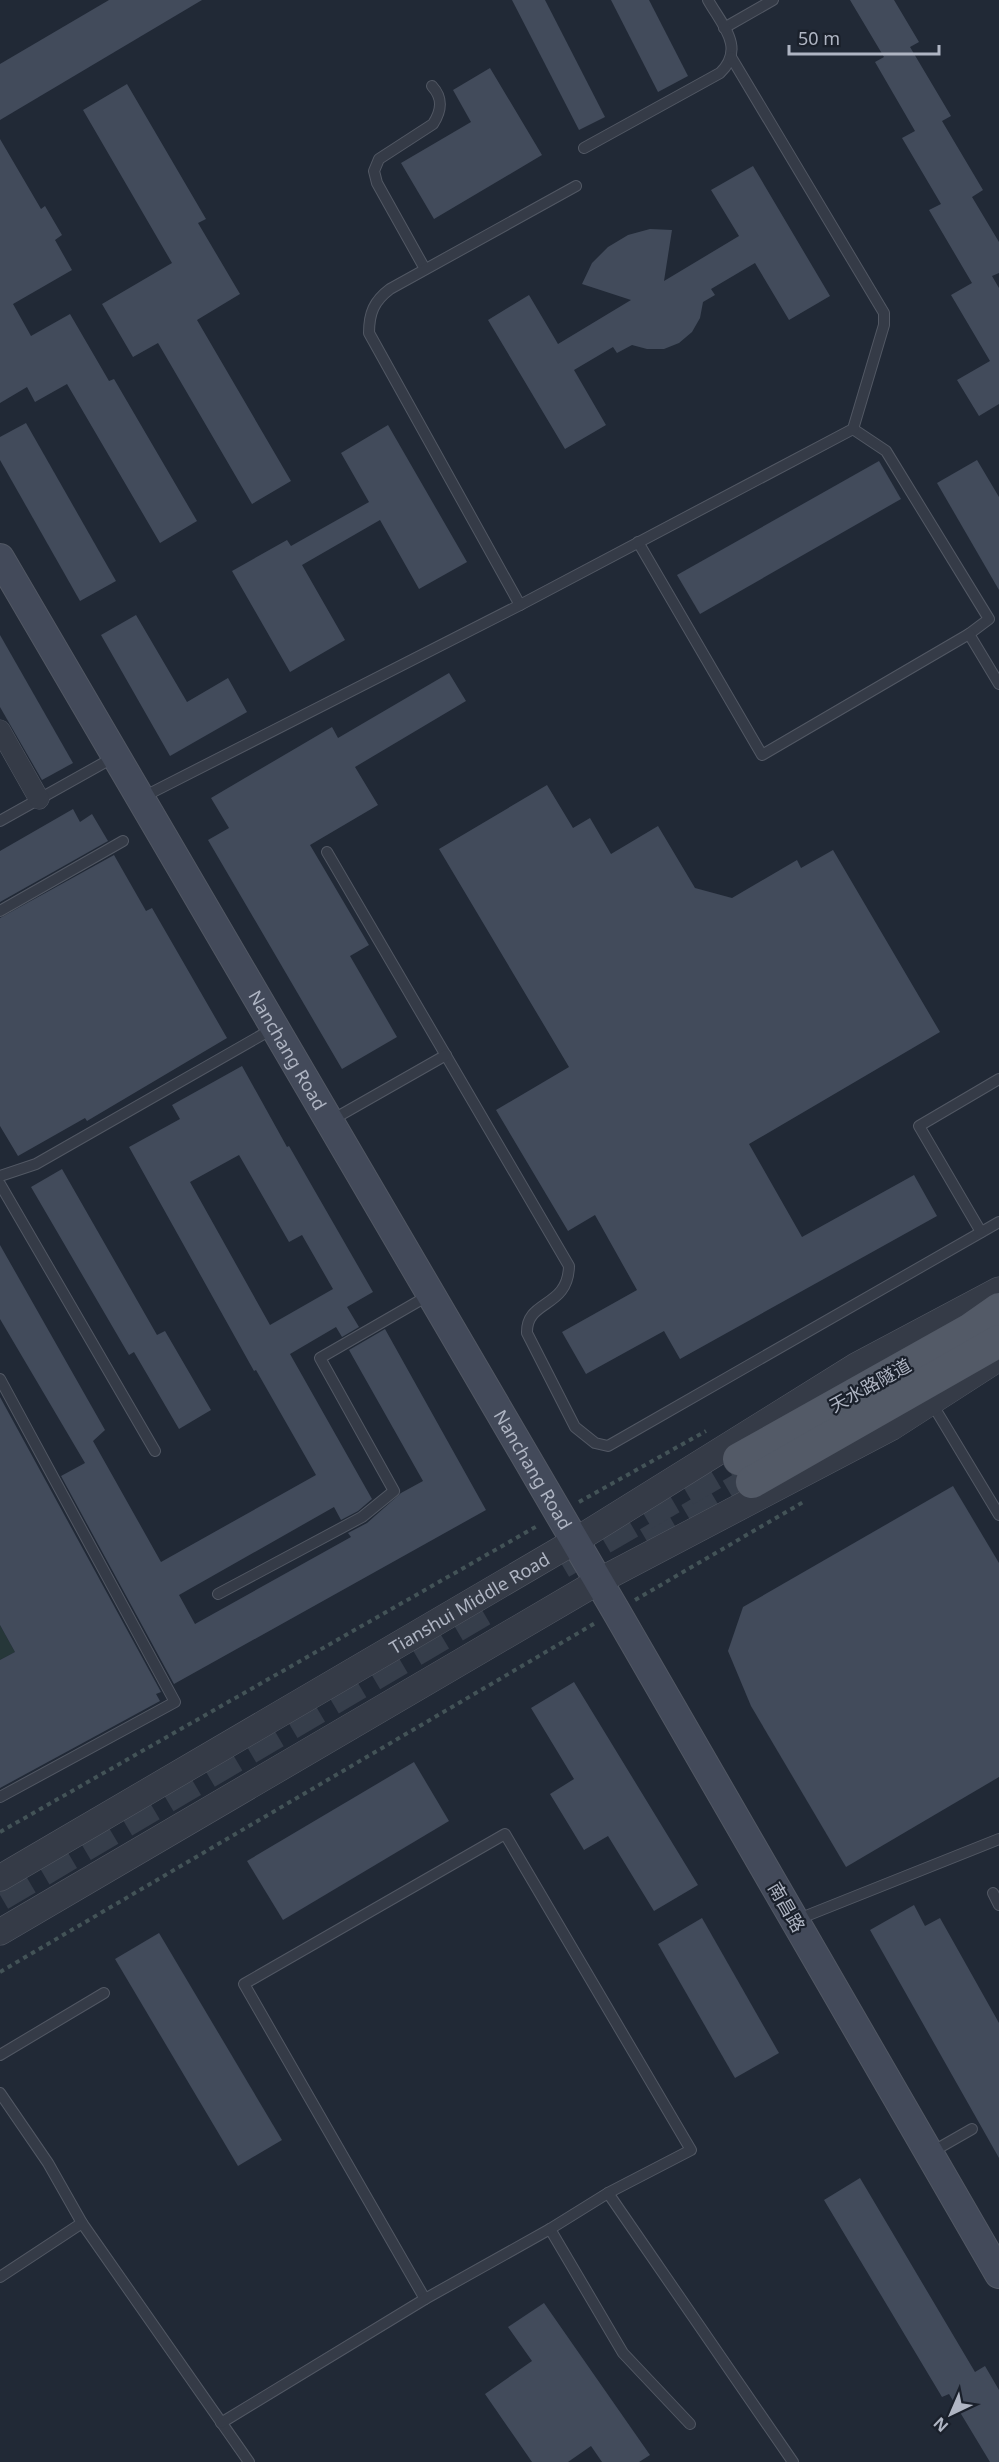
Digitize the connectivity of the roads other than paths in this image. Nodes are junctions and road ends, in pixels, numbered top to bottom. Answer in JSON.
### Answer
{"nodes":[{"id":1,"x":708,"y":0,"type":"edge"},
{"id":2,"x":773,"y":0,"type":"edge"},
{"id":3,"x":724,"y":28,"type":"junction"},
{"id":4,"x":731,"y":57,"type":"junction"},
{"id":5,"x":432,"y":86,"type":"dead end"},
{"id":6,"x":584,"y":148,"type":"dead end"},
{"id":7,"x":576,"y":186,"type":"dead end"},
{"id":8,"x":425,"y":269,"type":"junction"},
{"id":9,"x":853,"y":429,"type":"junction"},
{"id":10,"x":638,"y":542,"type":"junction"},
{"id":11,"x":2,"y":568,"type":"edge"},
{"id":12,"x":520,"y":605,"type":"junction"},
{"id":13,"x":969,"y":634,"type":"junction"},
{"id":14,"x":999,"y":684,"type":"edge"},
{"id":15,"x":0,"y":730,"type":"edge"},
{"id":16,"x":116,"y":756,"type":"junction"},
{"id":17,"x":141,"y":798,"type":"junction"},
{"id":18,"x":39,"y":799,"type":"junction"},
{"id":19,"x":0,"y":821,"type":"edge"},
{"id":20,"x":123,"y":841,"type":"dead end"},
{"id":21,"x":327,"y":852,"type":"dead end"},
{"id":22,"x":0,"y":911,"type":"edge"},
{"id":23,"x":275,"y":1027,"type":"junction"},
{"id":24,"x":446,"y":1055,"type":"junction"},
{"id":25,"x":999,"y":1079,"type":"edge"},
{"id":26,"x":329,"y":1121,"type":"junction"},
{"id":27,"x":0,"y":1176,"type":"edge"},
{"id":28,"x":0,"y":1184,"type":"edge"},
{"id":29,"x":999,"y":1222,"type":"edge"},
{"id":30,"x":981,"y":1232,"type":"junction"},
{"id":31,"x":999,"y":1290,"type":"edge"},
{"id":32,"x":431,"y":1294,"type":"junction"},
{"id":33,"x":999,"y":1309,"type":"edge"},
{"id":34,"x":999,"y":1341,"type":"edge"},
{"id":35,"x":999,"y":1358,"type":"edge"},
{"id":36,"x":0,"y":1379,"type":"edge"},
{"id":37,"x":931,"y":1402,"type":"junction"},
{"id":38,"x":155,"y":1451,"type":"dead end"},
{"id":39,"x":999,"y":1515,"type":"edge"},
{"id":40,"x":575,"y":1541,"type":"junction"},
{"id":41,"x":599,"y":1581,"type":"junction"},
{"id":42,"x":218,"y":1593,"type":"dead end"},
{"id":43,"x":0,"y":1797,"type":"edge"},
{"id":44,"x":999,"y":1839,"type":"edge"},
{"id":45,"x":0,"y":1878,"type":"edge"},
{"id":46,"x":993,"y":1893,"type":"dead end"},
{"id":47,"x":999,"y":1905,"type":"edge"},
{"id":48,"x":795,"y":1920,"type":"junction"},
{"id":49,"x":0,"y":1932,"type":"edge"},
{"id":50,"x":104,"y":1993,"type":"dead end"},
{"id":51,"x":0,"y":2055,"type":"edge"},
{"id":52,"x":0,"y":2093,"type":"edge"},
{"id":53,"x":972,"y":2129,"type":"dead end"},
{"id":54,"x":930,"y":2154,"type":"junction"},
{"id":55,"x":608,"y":2193,"type":"junction"},
{"id":56,"x":82,"y":2223,"type":"junction"},
{"id":57,"x":549,"y":2229,"type":"junction"},
{"id":58,"x":999,"y":2274,"type":"edge"},
{"id":59,"x":0,"y":2277,"type":"edge"},
{"id":60,"x":425,"y":2299,"type":"junction"},
{"id":61,"x":221,"y":2423,"type":"junction"},
{"id":62,"x":690,"y":2424,"type":"dead end"},
{"id":63,"x":249,"y":2462,"type":"edge"},
{"id":64,"x":793,"y":2462,"type":"edge"}],
"edges":[{"from":1,"to":3,"type":"lane"},
{"from":2,"to":3,"type":"lane"},
{"from":3,"to":4,"type":"lane"},
{"from":4,"to":6,"type":"lane"},
{"from":4,"to":9,"type":"lane"},
{"from":5,"to":8,"type":"lane"},
{"from":7,"to":8,"type":"lane"},
{"from":8,"to":12,"type":"lane"},
{"from":9,"to":10,"type":"lane"},
{"from":9,"to":13,"type":"lane"},
{"from":10,"to":12,"type":"lane"},
{"from":10,"to":13,"type":"lane"},
{"from":11,"to":16,"type":"main road","name":"Nanchang Road"},
{"from":12,"to":17,"type":"lane"},
{"from":13,"to":14,"type":"lane"},
{"from":15,"to":18,"type":"street"},
{"from":16,"to":17,"type":"main road","name":"Nanchang Road"},
{"from":16,"to":18,"type":"lane"},
{"from":17,"to":23,"type":"main road","name":"Nanchang Road"},
{"from":18,"to":19,"type":"lane"},
{"from":20,"to":22,"type":"lane"},
{"from":21,"to":24,"type":"lane"},
{"from":23,"to":26,"type":"main road","name":"Nanchang Road"},
{"from":23,"to":27,"type":"lane"},
{"from":24,"to":26,"type":"lane"},
{"from":24,"to":30,"type":"lane"},
{"from":25,"to":30,"type":"lane"},
{"from":26,"to":32,"type":"main road","name":"Nanchang Road"},
{"from":28,"to":38,"type":"lane"},
{"from":29,"to":30,"type":"lane"},
{"from":31,"to":40,"type":"street","name":"Tianshui Middle Road"},
{"from":32,"to":40,"type":"main road","name":"Nanchang Road"},
{"from":32,"to":42,"type":"lane"},
{"from":33,"to":34,"type":"main road","name":"天水路隧道"},
{"from":35,"to":37,"type":"street"},
{"from":36,"to":43,"type":"lane"},
{"from":37,"to":39,"type":"lane"},
{"from":37,"to":41,"type":"street"},
{"from":40,"to":41,"type":"main road","name":"南昌路"},
{"from":40,"to":45,"type":"street","name":"Tianshui Middle Road"},
{"from":41,"to":48,"type":"main road","name":"南昌路"},
{"from":41,"to":49,"type":"street"},
{"from":44,"to":48,"type":"lane"},
{"from":46,"to":47,"type":"lane"},
{"from":48,"to":54,"type":"main road","name":"南昌路"},
{"from":50,"to":51,"type":"lane"},
{"from":52,"to":56,"type":"lane"},
{"from":53,"to":54,"type":"lane"},
{"from":54,"to":58,"type":"main road","name":"南昌路"},
{"from":55,"to":57,"type":"lane"},
{"from":55,"to":60,"type":"lane"},
{"from":55,"to":64,"type":"lane"},
{"from":56,"to":59,"type":"lane"},
{"from":56,"to":61,"type":"lane"},
{"from":57,"to":60,"type":"lane"},
{"from":57,"to":62,"type":"lane"},
{"from":60,"to":61,"type":"lane"},
{"from":61,"to":63,"type":"lane"}]}
